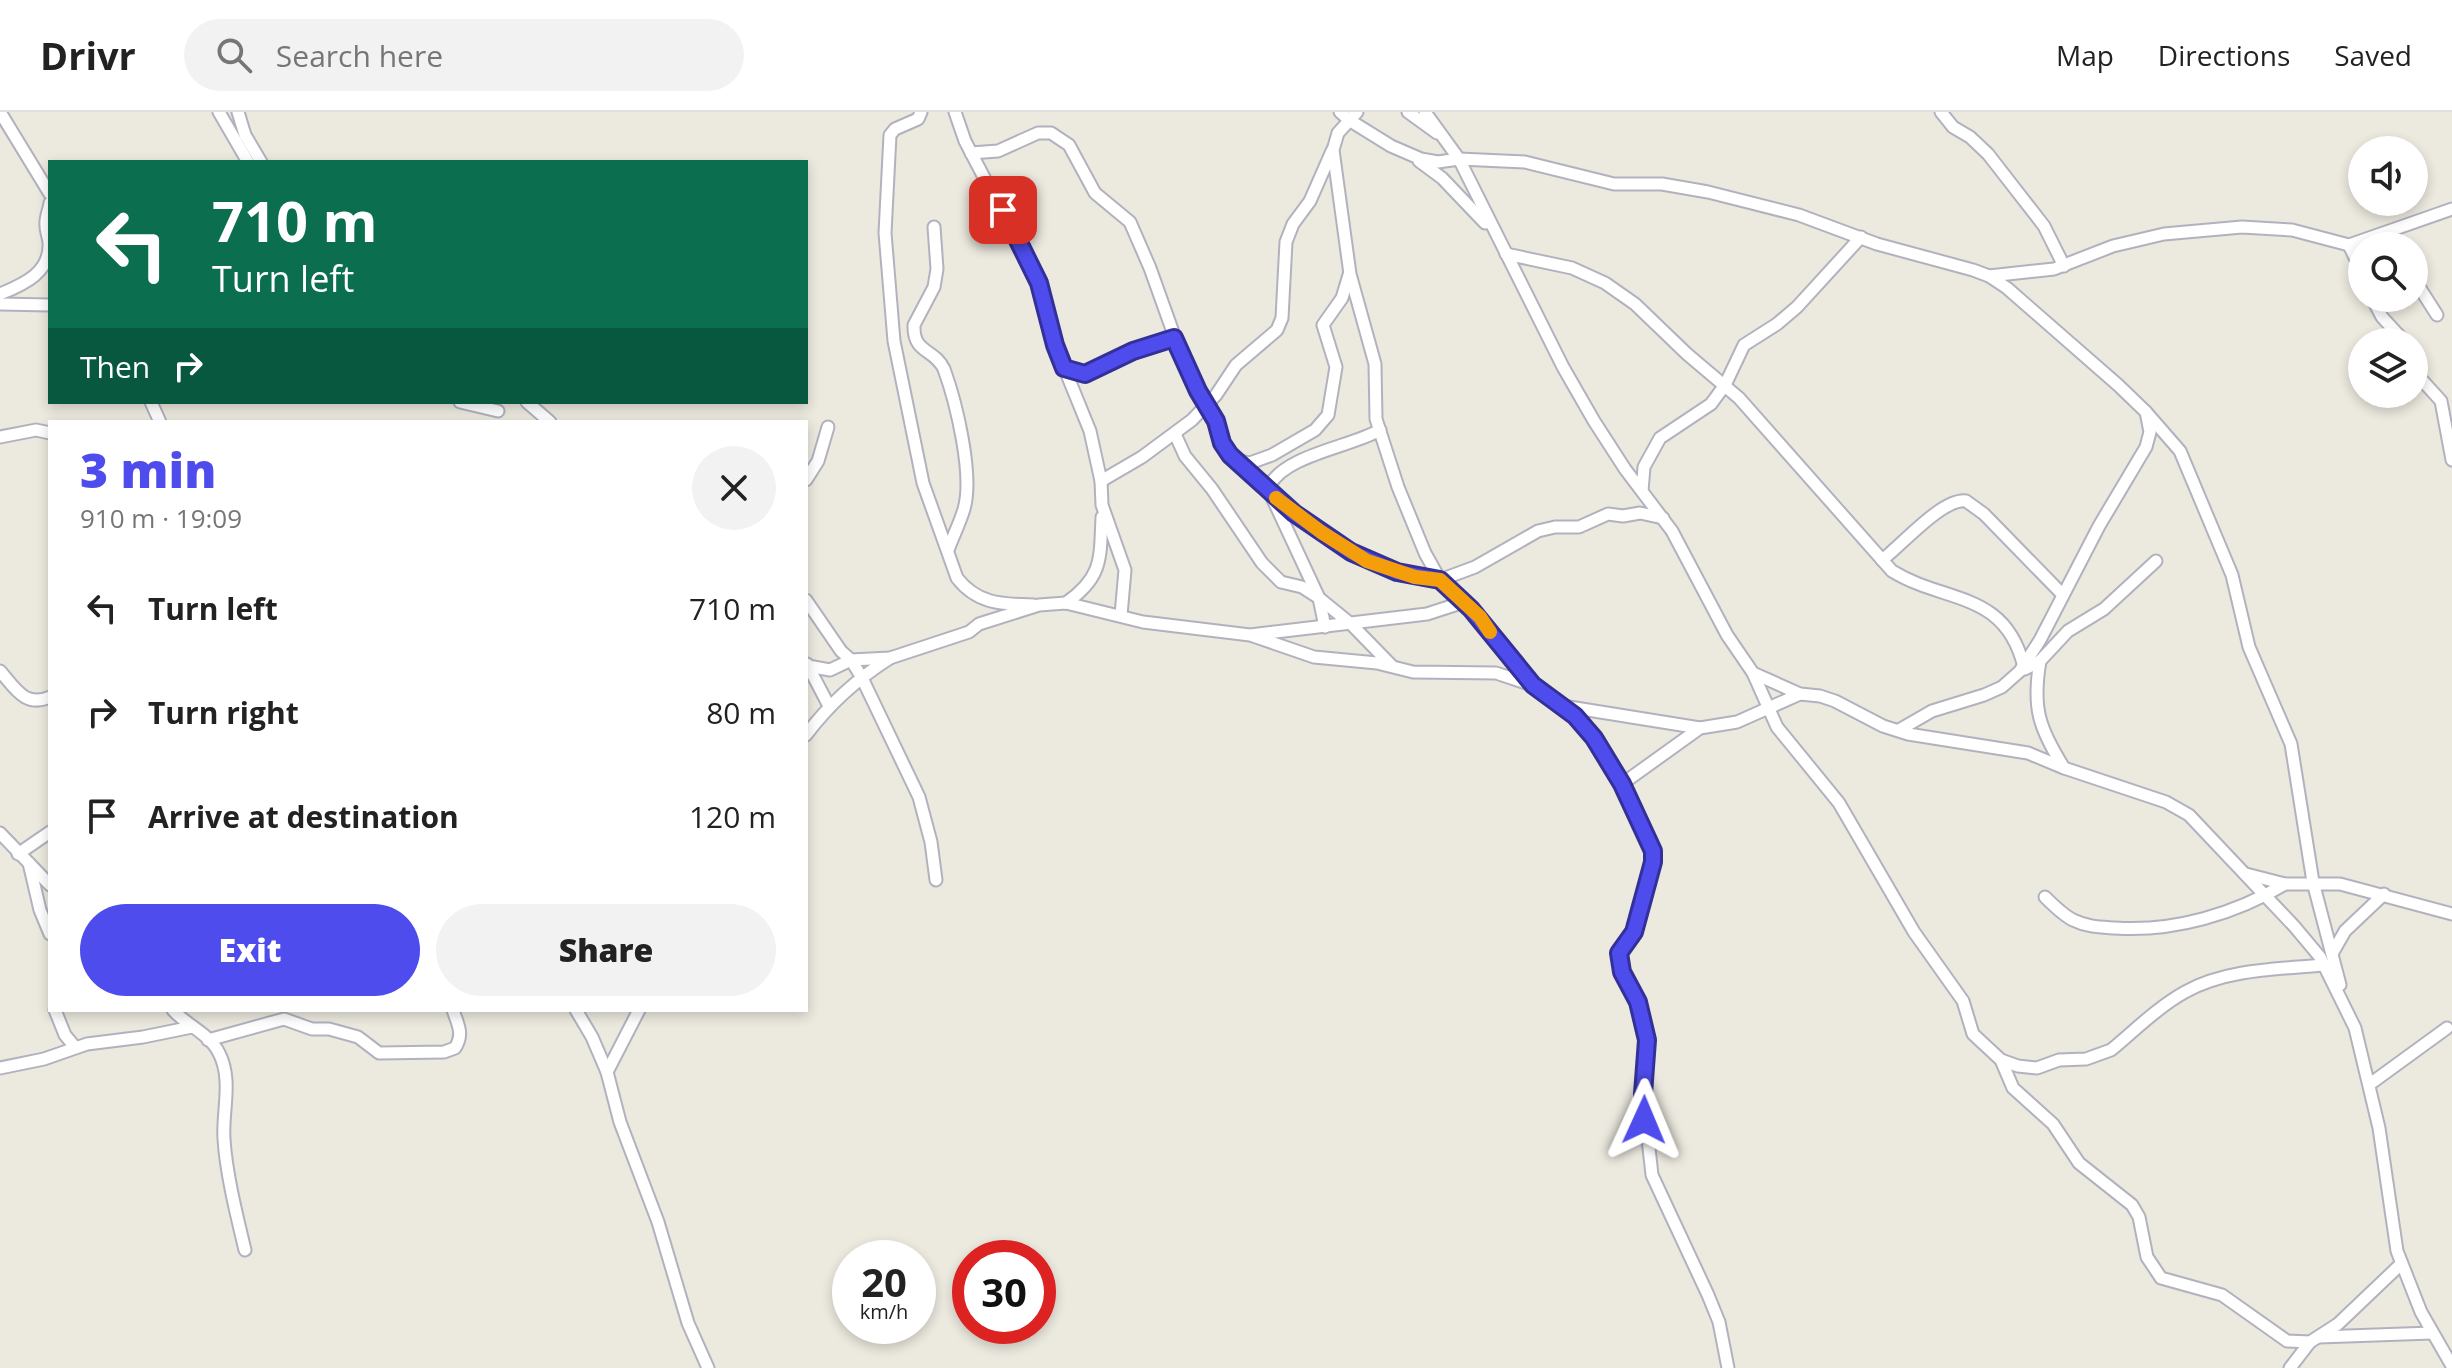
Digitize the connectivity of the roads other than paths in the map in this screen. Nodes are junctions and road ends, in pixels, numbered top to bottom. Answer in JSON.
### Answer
{"nodes":[{"id":1,"x":0,"y":112,"type":"edge"},
{"id":2,"x":219,"y":112,"type":"edge"},
{"id":3,"x":238,"y":112,"type":"edge"},
{"id":4,"x":921,"y":112,"type":"edge"},
{"id":5,"x":955,"y":112,"type":"edge"},
{"id":6,"x":1408,"y":112,"type":"edge"},
{"id":7,"x":1425,"y":112,"type":"edge"},
{"id":8,"x":1941,"y":112,"type":"edge"},
{"id":9,"x":1352,"y":114,"type":"edge"},
{"id":10,"x":1443,"y":138,"type":"junction"},
{"id":11,"x":1333,"y":150,"type":"junction"},
{"id":12,"x":971,"y":153,"type":"junction"},
{"id":13,"x":1412,"y":156,"type":"junction"},
{"id":14,"x":1459,"y":159,"type":"junction"},
{"id":15,"x":247,"y":160,"type":"edge"},
{"id":16,"x":260,"y":160,"type":"edge"},
{"id":17,"x":48,"y":191,"type":"edge"},
{"id":18,"x":2452,"y":209,"type":"edge"},
{"id":19,"x":48,"y":213,"type":"edge"},
{"id":20,"x":934,"y":227,"type":"dead end"},
{"id":21,"x":2386,"y":232,"type":"edge"},
{"id":22,"x":1495,"y":234,"type":"junction"},
{"id":23,"x":48,"y":235,"type":"edge"},
{"id":24,"x":1861,"y":237,"type":"junction"},
{"id":25,"x":2348,"y":245,"type":"edge"},
{"id":26,"x":48,"y":252,"type":"edge"},
{"id":27,"x":1506,"y":254,"type":"junction"},
{"id":28,"x":2064,"y":266,"type":"junction"},
{"id":29,"x":1350,"y":274,"type":"junction"},
{"id":30,"x":1989,"y":276,"type":"junction"},
{"id":31,"x":0,"y":294,"type":"edge"},
{"id":32,"x":2428,"y":301,"type":"edge"},
{"id":33,"x":0,"y":304,"type":"edge"},
{"id":34,"x":48,"y":305,"type":"edge"},
{"id":35,"x":2379,"y":312,"type":"edge"},
{"id":36,"x":2437,"y":315,"type":"dead end"},
{"id":37,"x":2392,"y":328,"type":"edge"},
{"id":38,"x":1174,"y":338,"type":"junction"},
{"id":39,"x":1064,"y":368,"type":"junction"},
{"id":40,"x":1725,"y":385,"type":"junction"},
{"id":41,"x":2428,"y":387,"type":"edge"},
{"id":42,"x":468,"y":404,"type":"edge"},
{"id":43,"x":529,"y":404,"type":"edge"},
{"id":44,"x":1207,"y":406,"type":"junction"},
{"id":45,"x":498,"y":411,"type":"dead end"},
{"id":46,"x":2146,"y":412,"type":"junction"},
{"id":47,"x":548,"y":420,"type":"edge"},
{"id":48,"x":828,"y":427,"type":"dead end"},
{"id":49,"x":1380,"y":430,"type":"junction"},
{"id":50,"x":48,"y":433,"type":"edge"},
{"id":51,"x":1175,"y":434,"type":"junction"},
{"id":52,"x":0,"y":437,"type":"edge"},
{"id":53,"x":1235,"y":460,"type":"junction"},
{"id":54,"x":2452,"y":460,"type":"edge"},
{"id":55,"x":808,"y":477,"type":"edge"},
{"id":56,"x":1101,"y":481,"type":"junction"},
{"id":57,"x":1642,"y":491,"type":"junction"},
{"id":58,"x":1270,"y":493,"type":"junction"},
{"id":59,"x":1102,"y":505,"type":"junction"},
{"id":60,"x":1663,"y":518,"type":"junction"},
{"id":61,"x":948,"y":550,"type":"junction"},
{"id":62,"x":1882,"y":560,"type":"junction"},
{"id":63,"x":2156,"y":561,"type":"dead end"},
{"id":64,"x":1440,"y":580,"type":"junction"},
{"id":65,"x":2063,"y":595,"type":"junction"},
{"id":66,"x":1319,"y":598,"type":"junction"},
{"id":67,"x":1464,"y":602,"type":"junction"},
{"id":68,"x":808,"y":603,"type":"edge"},
{"id":69,"x":1066,"y":603,"type":"junction"},
{"id":70,"x":1039,"y":605,"type":"junction"},
{"id":71,"x":1121,"y":615,"type":"junction"},
{"id":72,"x":1351,"y":624,"type":"junction"},
{"id":73,"x":1325,"y":627,"type":"junction"},
{"id":74,"x":1250,"y":635,"type":"junction"},
{"id":75,"x":890,"y":658,"type":"junction"},
{"id":76,"x":851,"y":660,"type":"junction"},
{"id":77,"x":2040,"y":661,"type":"junction"},
{"id":78,"x":808,"y":664,"type":"edge"},
{"id":79,"x":808,"y":666,"type":"edge"},
{"id":80,"x":1392,"y":666,"type":"junction"},
{"id":81,"x":2022,"y":669,"type":"junction"},
{"id":82,"x":0,"y":671,"type":"edge"},
{"id":83,"x":1753,"y":673,"type":"junction"},
{"id":84,"x":861,"y":676,"type":"junction"},
{"id":85,"x":1533,"y":685,"type":"junction"},
{"id":86,"x":1800,"y":694,"type":"junction"},
{"id":87,"x":48,"y":697,"type":"edge"},
{"id":88,"x":829,"y":706,"type":"junction"},
{"id":89,"x":1563,"y":706,"type":"junction"},
{"id":90,"x":1767,"y":707,"type":"junction"},
{"id":91,"x":1700,"y":728,"type":"junction"},
{"id":92,"x":1899,"y":730,"type":"junction"},
{"id":93,"x":808,"y":732,"type":"edge"},
{"id":94,"x":2064,"y":768,"type":"junction"},
{"id":95,"x":1622,"y":784,"type":"junction"},
{"id":96,"x":0,"y":833,"type":"edge"},
{"id":97,"x":48,"y":833,"type":"edge"},
{"id":98,"x":18,"y":854,"type":"junction"},
{"id":99,"x":29,"y":863,"type":"junction"},
{"id":100,"x":2242,"y":872,"type":"junction"},
{"id":101,"x":936,"y":880,"type":"dead end"},
{"id":102,"x":2313,"y":882,"type":"junction"},
{"id":103,"x":48,"y":883,"type":"edge"},
{"id":104,"x":2285,"y":884,"type":"junction"},
{"id":105,"x":2384,"y":894,"type":"junction"},
{"id":106,"x":2266,"y":896,"type":"junction"},
{"id":107,"x":2045,"y":897,"type":"dead end"},
{"id":108,"x":2452,"y":914,"type":"edge"},
{"id":109,"x":48,"y":929,"type":"edge"},
{"id":110,"x":2333,"y":952,"type":"junction"},
{"id":111,"x":2324,"y":965,"type":"junction"},
{"id":112,"x":2344,"y":1002,"type":"junction"},
{"id":113,"x":56,"y":1012,"type":"edge"},
{"id":114,"x":175,"y":1012,"type":"edge"},
{"id":115,"x":454,"y":1012,"type":"edge"},
{"id":116,"x":577,"y":1012,"type":"edge"},
{"id":117,"x":638,"y":1012,"type":"edge"},
{"id":118,"x":192,"y":1027,"type":"junction"},
{"id":119,"x":2447,"y":1028,"type":"dead end"},
{"id":120,"x":208,"y":1040,"type":"junction"},
{"id":121,"x":75,"y":1047,"type":"junction"},
{"id":122,"x":2001,"y":1060,"type":"junction"},
{"id":123,"x":0,"y":1068,"type":"edge"},
{"id":124,"x":607,"y":1072,"type":"junction"},
{"id":125,"x":2370,"y":1084,"type":"junction"},
{"id":126,"x":245,"y":1250,"type":"dead end"},
{"id":127,"x":2401,"y":1264,"type":"junction"},
{"id":128,"x":2432,"y":1333,"type":"junction"},
{"id":129,"x":2314,"y":1340,"type":"junction"},
{"id":130,"x":2452,"y":1366,"type":"edge"},
{"id":131,"x":708,"y":1368,"type":"edge"},
{"id":132,"x":1728,"y":1368,"type":"edge"},
{"id":133,"x":2290,"y":1368,"type":"edge"}],
"edges":[{"from":1,"to":17,"type":"street"},
{"from":2,"to":15,"type":"street"},
{"from":3,"to":16,"type":"street"},
{"from":4,"to":61,"type":"street"},
{"from":5,"to":12,"type":"street"},
{"from":6,"to":10,"type":"street"},
{"from":7,"to":10,"type":"street"},
{"from":8,"to":28,"type":"street"},
{"from":9,"to":11,"type":"street"},
{"from":9,"to":13,"type":"street"},
{"from":10,"to":14,"type":"street"},
{"from":11,"to":29,"type":"street"},
{"from":11,"to":44,"type":"street"},
{"from":12,"to":38,"type":"street"},
{"from":12,"to":39,"type":"street"},
{"from":13,"to":14,"type":"street"},
{"from":13,"to":22,"type":"street"},
{"from":14,"to":22,"type":"street"},
{"from":14,"to":24,"type":"street"},
{"from":18,"to":21,"type":"street"},
{"from":19,"to":23,"type":"street"},
{"from":20,"to":61,"type":"street"},
{"from":22,"to":27,"type":"street"},
{"from":24,"to":30,"type":"street"},
{"from":24,"to":40,"type":"street"},
{"from":25,"to":28,"type":"street"},
{"from":26,"to":31,"type":"street"},
{"from":27,"to":40,"type":"street"},
{"from":27,"to":57,"type":"street"},
{"from":28,"to":30,"type":"street"},
{"from":29,"to":49,"type":"street"},
{"from":29,"to":53,"type":"street"},
{"from":30,"to":46,"type":"street"},
{"from":32,"to":36,"type":"street"},
{"from":33,"to":34,"type":"street"},
{"from":35,"to":37,"type":"street"},
{"from":38,"to":39,"type":"street"},
{"from":38,"to":44,"type":"street"},
{"from":39,"to":56,"type":"street"},
{"from":40,"to":57,"type":"street"},
{"from":40,"to":62,"type":"street"},
{"from":41,"to":54,"type":"street"},
{"from":42,"to":45,"type":"street"},
{"from":43,"to":47,"type":"street"},
{"from":44,"to":51,"type":"street"},
{"from":44,"to":53,"type":"street"},
{"from":46,"to":65,"type":"street"},
{"from":46,"to":102,"type":"street"},
{"from":48,"to":55,"type":"street"},
{"from":49,"to":58,"type":"street"},
{"from":49,"to":64,"type":"street"},
{"from":50,"to":52,"type":"street"},
{"from":51,"to":56,"type":"street"},
{"from":51,"to":66,"type":"street"},
{"from":53,"to":58,"type":"street"},
{"from":56,"to":59,"type":"street"},
{"from":57,"to":60,"type":"street"},
{"from":58,"to":64,"type":"street"},
{"from":58,"to":66,"type":"street"},
{"from":59,"to":69,"type":"street"},
{"from":59,"to":71,"type":"street"},
{"from":60,"to":64,"type":"street"},
{"from":60,"to":83,"type":"street"},
{"from":61,"to":70,"type":"street"},
{"from":62,"to":65,"type":"street"},
{"from":62,"to":81,"type":"street"},
{"from":63,"to":77,"type":"street"},
{"from":64,"to":67,"type":"street"},
{"from":65,"to":81,"type":"street"},
{"from":66,"to":72,"type":"street"},
{"from":66,"to":73,"type":"street"},
{"from":67,"to":72,"type":"street"},
{"from":67,"to":85,"type":"street"},
{"from":68,"to":76,"type":"street"},
{"from":69,"to":70,"type":"street"},
{"from":69,"to":71,"type":"street"},
{"from":70,"to":75,"type":"street"},
{"from":71,"to":74,"type":"street"},
{"from":72,"to":73,"type":"street"},
{"from":72,"to":80,"type":"street"},
{"from":73,"to":74,"type":"street"},
{"from":74,"to":80,"type":"street"},
{"from":75,"to":76,"type":"street"},
{"from":75,"to":84,"type":"street"},
{"from":76,"to":78,"type":"street"},
{"from":76,"to":84,"type":"street"},
{"from":77,"to":81,"type":"street"},
{"from":77,"to":94,"type":"street"},
{"from":79,"to":88,"type":"street"},
{"from":80,"to":85,"type":"street"},
{"from":81,"to":92,"type":"street"},
{"from":82,"to":87,"type":"street"},
{"from":83,"to":86,"type":"street"},
{"from":83,"to":90,"type":"street"},
{"from":84,"to":88,"type":"street"},
{"from":84,"to":101,"type":"street"},
{"from":85,"to":89,"type":"street"},
{"from":86,"to":90,"type":"street"},
{"from":86,"to":92,"type":"street"},
{"from":88,"to":93,"type":"street"},
{"from":89,"to":91,"type":"street"},
{"from":89,"to":95,"type":"street"},
{"from":90,"to":91,"type":"street"},
{"from":90,"to":122,"type":"street"},
{"from":91,"to":95,"type":"street"},
{"from":92,"to":94,"type":"street"},
{"from":94,"to":100,"type":"street"},
{"from":95,"to":132,"type":"street"},
{"from":96,"to":98,"type":"street"},
{"from":97,"to":98,"type":"street"},
{"from":98,"to":99,"type":"street"},
{"from":99,"to":103,"type":"street"},
{"from":99,"to":109,"type":"street"},
{"from":100,"to":104,"type":"street"},
{"from":100,"to":106,"type":"street"},
{"from":102,"to":104,"type":"street"},
{"from":102,"to":105,"type":"street"},
{"from":102,"to":110,"type":"street"},
{"from":104,"to":106,"type":"street"},
{"from":105,"to":108,"type":"street"},
{"from":105,"to":110,"type":"street"},
{"from":106,"to":107,"type":"street"},
{"from":106,"to":111,"type":"street"},
{"from":110,"to":112,"type":"street"},
{"from":111,"to":112,"type":"street"},
{"from":111,"to":122,"type":"street"},
{"from":112,"to":125,"type":"street"},
{"from":113,"to":121,"type":"street"},
{"from":114,"to":118,"type":"street"},
{"from":115,"to":120,"type":"street"},
{"from":116,"to":124,"type":"street"},
{"from":117,"to":124,"type":"street"},
{"from":118,"to":120,"type":"street"},
{"from":118,"to":121,"type":"street"},
{"from":119,"to":125,"type":"street"},
{"from":120,"to":126,"type":"street"},
{"from":121,"to":123,"type":"street"},
{"from":122,"to":129,"type":"street"},
{"from":124,"to":131,"type":"street"},
{"from":125,"to":127,"type":"street"},
{"from":127,"to":128,"type":"street"},
{"from":127,"to":129,"type":"street"},
{"from":128,"to":129,"type":"street"},
{"from":128,"to":130,"type":"street"},
{"from":129,"to":133,"type":"street"}]}
